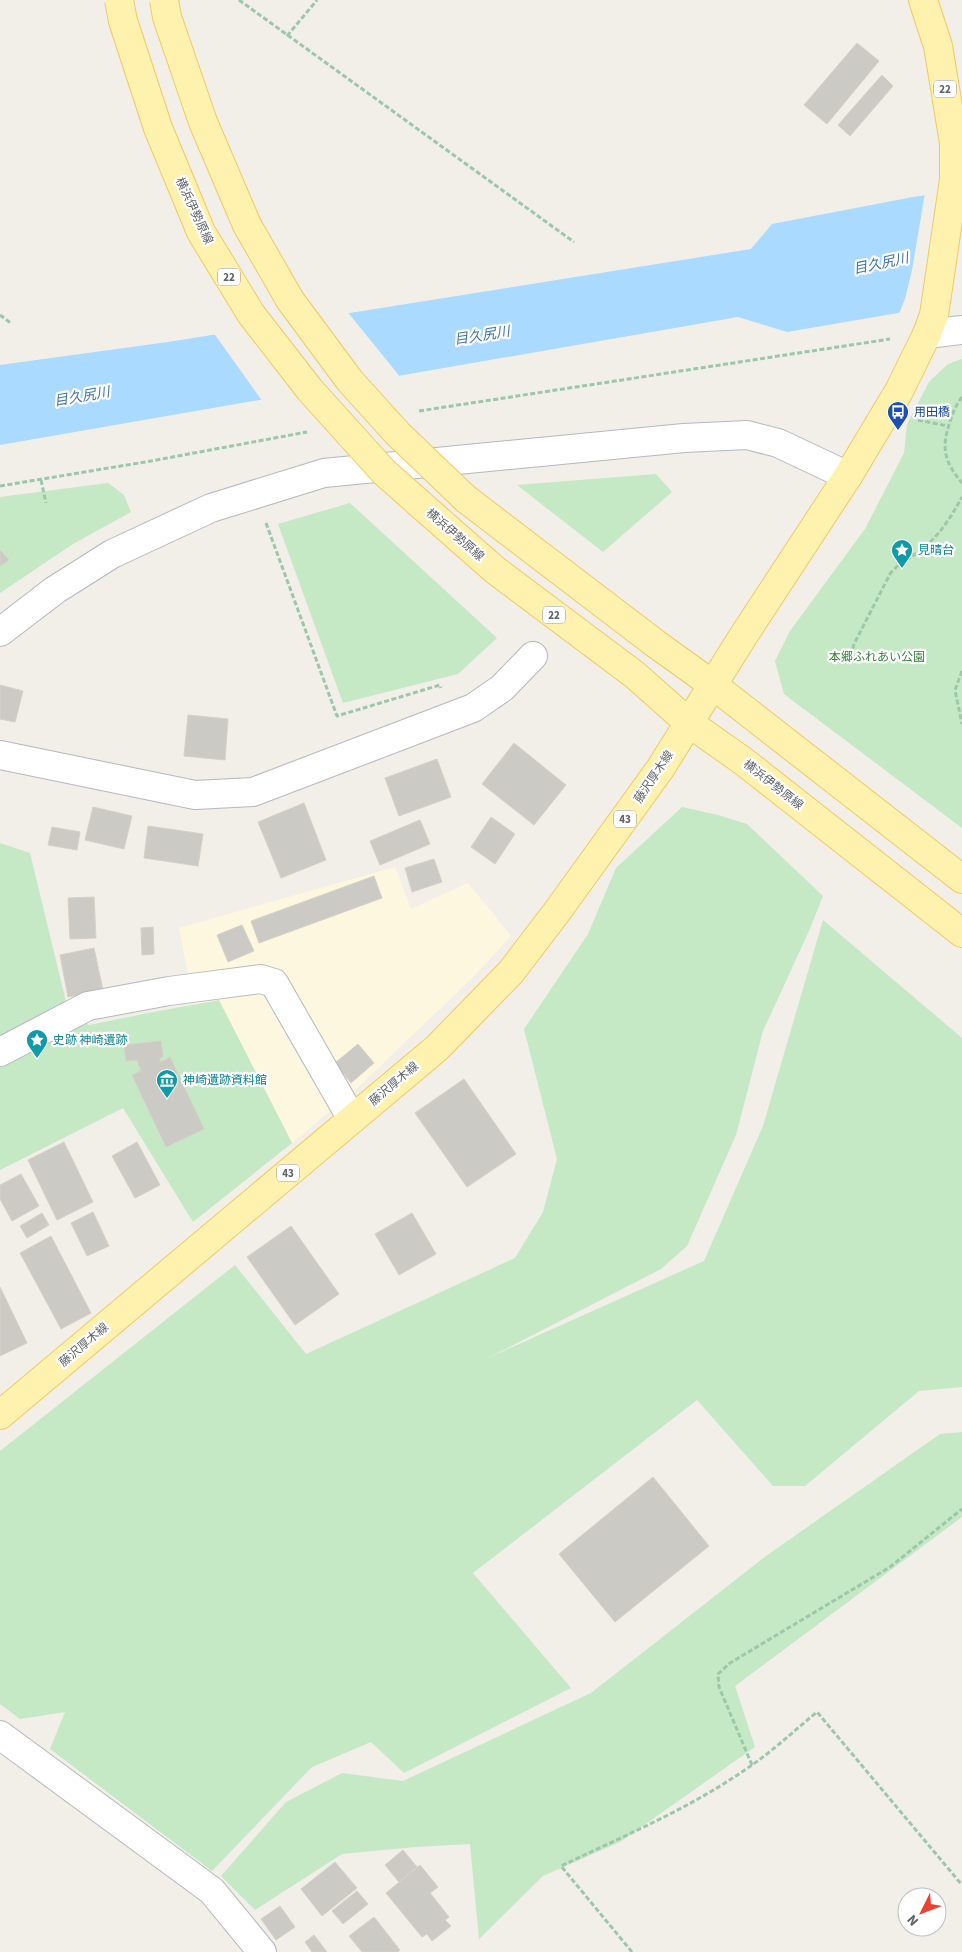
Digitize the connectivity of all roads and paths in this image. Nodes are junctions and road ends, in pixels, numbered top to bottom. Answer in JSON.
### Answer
{"nodes":[{"id":1,"x":119,"y":0,"type":"edge"},
{"id":2,"x":164,"y":0,"type":"edge"},
{"id":3,"x":238,"y":0,"type":"edge"},
{"id":4,"x":317,"y":0,"type":"edge"},
{"id":5,"x":923,"y":0,"type":"edge"},
{"id":6,"x":287,"y":36,"type":"junction"},
{"id":7,"x":574,"y":242,"type":"dead end"},
{"id":8,"x":0,"y":315,"type":"edge"},
{"id":9,"x":12,"y":324,"type":"dead end"},
{"id":10,"x":962,"y":330,"type":"edge"},
{"id":11,"x":929,"y":331,"type":"junction"},
{"id":12,"x":890,"y":338,"type":"dead end"},
{"id":13,"x":962,"y":397,"type":"edge"},
{"id":14,"x":415,"y":412,"type":"dead end"},
{"id":15,"x":909,"y":419,"type":"dead end"},
{"id":16,"x":948,"y":426,"type":"junction"},
{"id":17,"x":309,"y":432,"type":"dead end"},
{"id":18,"x":848,"y":476,"type":"junction"},
{"id":19,"x":41,"y":480,"type":"junction"},
{"id":20,"x":962,"y":483,"type":"edge"},
{"id":21,"x":0,"y":486,"type":"edge"},
{"id":22,"x":962,"y":497,"type":"edge"},
{"id":23,"x":46,"y":503,"type":"dead end"},
{"id":24,"x":265,"y":521,"type":"dead end"},
{"id":25,"x":0,"y":632,"type":"edge"},
{"id":26,"x":534,"y":656,"type":"dead end"},
{"id":27,"x":851,"y":656,"type":"dead end"},
{"id":28,"x":962,"y":671,"type":"edge"},
{"id":29,"x":713,"y":685,"type":"junction"},
{"id":30,"x":453,"y":716,"type":"junction"},
{"id":31,"x":690,"y":723,"type":"junction"},
{"id":32,"x":962,"y":724,"type":"edge"},
{"id":33,"x":0,"y":755,"type":"edge"},
{"id":34,"x":962,"y":878,"type":"edge"},
{"id":35,"x":962,"y":933,"type":"edge"},
{"id":36,"x":0,"y":1052,"type":"edge"},
{"id":37,"x":352,"y":1119,"type":"junction"},
{"id":38,"x":0,"y":1415,"type":"edge"},
{"id":39,"x":962,"y":1509,"type":"edge"},
{"id":40,"x":0,"y":1735,"type":"edge"},
{"id":41,"x":752,"y":1765,"type":"junction"},
{"id":42,"x":962,"y":1885,"type":"edge"},
{"id":43,"x":259,"y":1951,"type":"edge"},
{"id":44,"x":632,"y":1952,"type":"edge"}],
"edges":[{"from":1,"to":31,"type":"main road","name":"横浜伊勢原線","number":"22","bridge":true},
{"from":2,"to":29,"type":"main road","bridge":true},
{"from":3,"to":6,"type":"path"},
{"from":4,"to":6,"type":"path"},
{"from":5,"to":11,"type":"main road","number":"22"},
{"from":6,"to":7,"type":"path"},
{"from":8,"to":9,"type":"path"},
{"from":10,"to":11,"type":"street"},
{"from":11,"to":18,"type":"main road","number":"22"},
{"from":12,"to":14,"type":"path"},
{"from":13,"to":16,"type":"path"},
{"from":15,"to":16,"type":"path"},
{"from":16,"to":20,"type":"path"},
{"from":17,"to":19,"type":"path"},
{"from":18,"to":25,"type":"street"},
{"from":18,"to":29,"type":"main road","number":"22"},
{"from":19,"to":21,"type":"path"},
{"from":19,"to":23,"type":"path"},
{"from":22,"to":27,"type":"path"},
{"from":24,"to":30,"type":"path"},
{"from":26,"to":30,"type":"street"},
{"from":28,"to":32,"type":"path"},
{"from":29,"to":31,"type":"main road","name":"藤沢厚木線","number":"43"},
{"from":29,"to":34,"type":"main road"},
{"from":30,"to":33,"type":"street"},
{"from":31,"to":35,"type":"main road","name":"横浜伊勢原線","number":"22"},
{"from":31,"to":37,"type":"main road","name":"藤沢厚木線","number":"43"},
{"from":36,"to":37,"type":"street"},
{"from":37,"to":38,"type":"main road","name":"藤沢厚木線","number":"43"},
{"from":39,"to":41,"type":"path"},
{"from":40,"to":43,"type":"street"},
{"from":41,"to":42,"type":"path"},
{"from":41,"to":44,"type":"path"}]}
